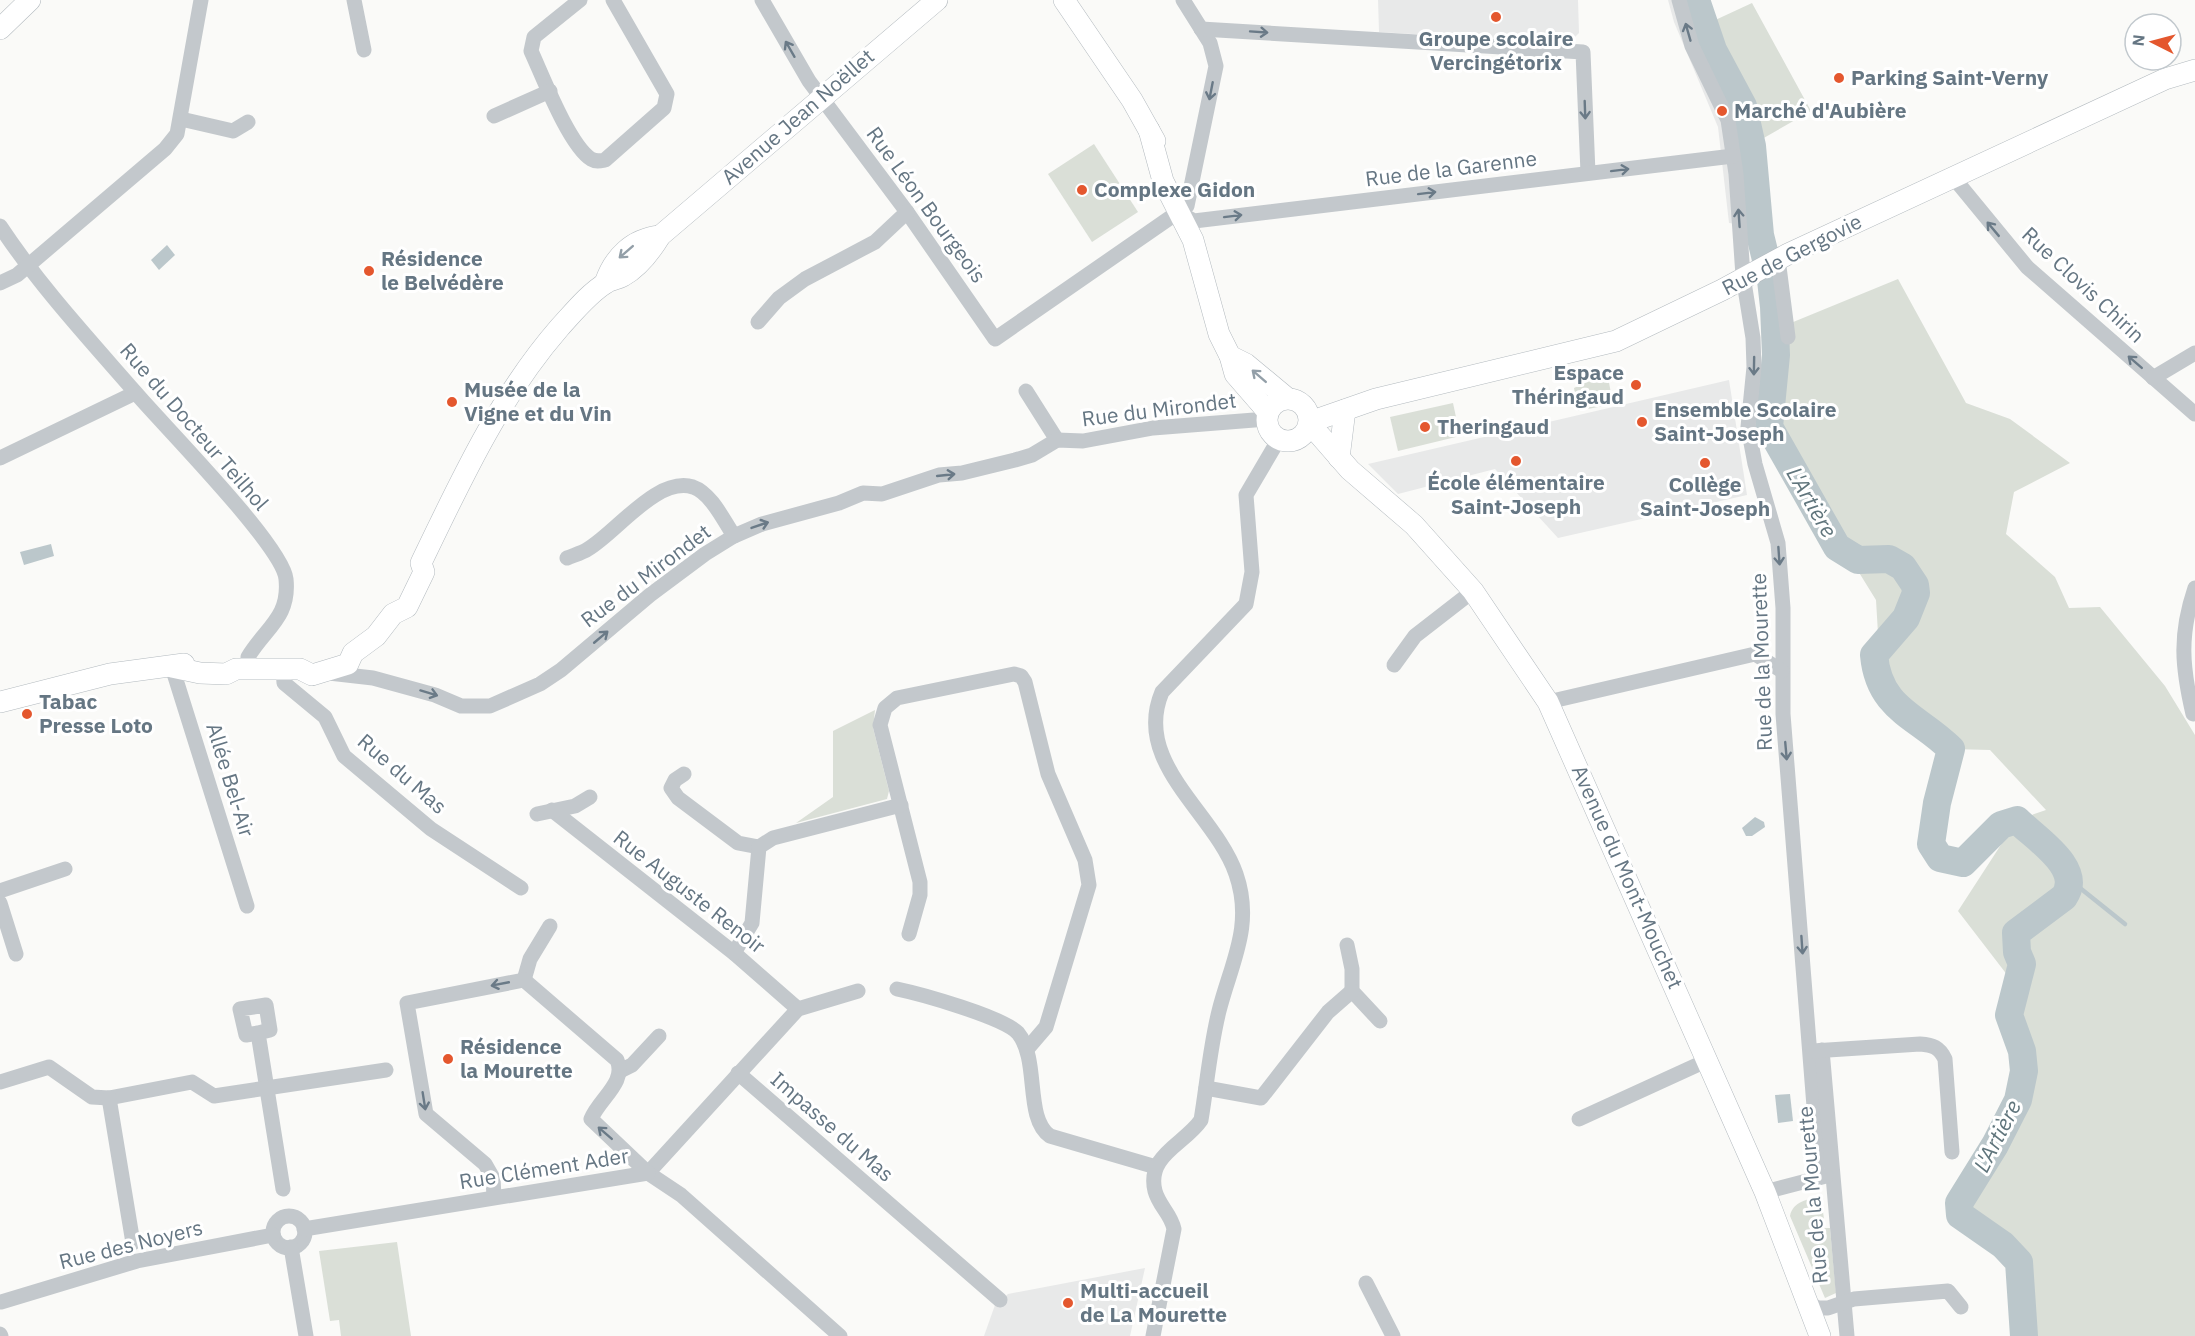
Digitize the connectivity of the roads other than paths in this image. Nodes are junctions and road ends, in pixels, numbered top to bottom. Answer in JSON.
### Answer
{"nodes":[{"id":1,"x":30,"y":0,"type":"edge"},
{"id":2,"x":201,"y":0,"type":"edge"},
{"id":3,"x":354,"y":0,"type":"edge"},
{"id":4,"x":580,"y":0,"type":"edge"},
{"id":5,"x":613,"y":0,"type":"edge"},
{"id":6,"x":762,"y":0,"type":"edge"},
{"id":7,"x":937,"y":0,"type":"edge"},
{"id":8,"x":1064,"y":0,"type":"edge"},
{"id":9,"x":1183,"y":0,"type":"edge"},
{"id":10,"x":1679,"y":0,"type":"edge"},
{"id":11,"x":0,"y":29,"type":"edge"},
{"id":12,"x":1201,"y":29,"type":"junction"},
{"id":13,"x":364,"y":50,"type":"dead end"},
{"id":14,"x":2195,"y":70,"type":"edge"},
{"id":15,"x":550,"y":91,"type":"junction"},
{"id":16,"x":820,"y":97,"type":"junction"},
{"id":17,"x":494,"y":116,"type":"dead end"},
{"id":18,"x":181,"y":119,"type":"junction"},
{"id":19,"x":248,"y":122,"type":"dead end"},
{"id":20,"x":1733,"y":156,"type":"junction"},
{"id":21,"x":1588,"y":173,"type":"junction"},
{"id":22,"x":1953,"y":177,"type":"junction"},
{"id":23,"x":907,"y":212,"type":"junction"},
{"id":24,"x":1188,"y":220,"type":"junction"},
{"id":25,"x":0,"y":226,"type":"edge"},
{"id":26,"x":1770,"y":263,"type":"junction"},
{"id":27,"x":26,"y":264,"type":"junction"},
{"id":28,"x":1743,"y":276,"type":"junction"},
{"id":29,"x":0,"y":283,"type":"edge"},
{"id":30,"x":758,"y":322,"type":"dead end"},
{"id":31,"x":1788,"y":338,"type":"dead end"},
{"id":32,"x":2195,"y":353,"type":"edge"},
{"id":33,"x":1230,"y":356,"type":"junction"},
{"id":34,"x":2153,"y":378,"type":"junction"},
{"id":35,"x":1026,"y":391,"type":"dead end"},
{"id":36,"x":135,"y":393,"type":"junction"},
{"id":37,"x":1376,"y":399,"type":"junction"},
{"id":38,"x":1345,"y":410,"type":"junction"},
{"id":39,"x":2195,"y":414,"type":"edge"},
{"id":40,"x":1268,"y":416,"type":"junction"},
{"id":41,"x":1298,"y":421,"type":"junction"},
{"id":42,"x":1057,"y":440,"type":"junction"},
{"id":43,"x":0,"y":459,"type":"edge"},
{"id":44,"x":1345,"y":464,"type":"junction"},
{"id":45,"x":734,"y":536,"type":"junction"},
{"id":46,"x":567,"y":558,"type":"dead end"},
{"id":47,"x":2195,"y":588,"type":"edge"},
{"id":48,"x":1473,"y":591,"type":"junction"},
{"id":49,"x":353,"y":653,"type":"junction"},
{"id":50,"x":1394,"y":665,"type":"dead end"},
{"id":51,"x":172,"y":667,"type":"junction"},
{"id":52,"x":243,"y":669,"type":"junction"},
{"id":53,"x":291,"y":669,"type":"junction"},
{"id":54,"x":1782,"y":671,"type":"junction"},
{"id":55,"x":325,"y":672,"type":"junction"},
{"id":56,"x":373,"y":678,"type":"junction"},
{"id":57,"x":0,"y":702,"type":"edge"},
{"id":58,"x":1548,"y":702,"type":"junction"},
{"id":59,"x":2193,"y":714,"type":"dead end"},
{"id":60,"x":684,"y":774,"type":"dead end"},
{"id":61,"x":590,"y":797,"type":"dead end"},
{"id":62,"x":901,"y":805,"type":"junction"},
{"id":63,"x":759,"y":847,"type":"junction"},
{"id":64,"x":65,"y":869,"type":"dead end"},
{"id":65,"x":521,"y":888,"type":"dead end"},
{"id":66,"x":0,"y":891,"type":"edge"},
{"id":67,"x":0,"y":903,"type":"edge"},
{"id":68,"x":247,"y":906,"type":"dead end"},
{"id":69,"x":550,"y":926,"type":"dead end"},
{"id":70,"x":909,"y":934,"type":"dead end"},
{"id":71,"x":1347,"y":945,"type":"dead end"},
{"id":72,"x":734,"y":952,"type":"junction"},
{"id":73,"x":16,"y":954,"type":"dead end"},
{"id":74,"x":524,"y":980,"type":"junction"},
{"id":75,"x":897,"y":988,"type":"dead end"},
{"id":76,"x":858,"y":991,"type":"dead end"},
{"id":77,"x":1352,"y":991,"type":"junction"},
{"id":78,"x":252,"y":1006,"type":"dead end"},
{"id":79,"x":798,"y":1009,"type":"junction"},
{"id":80,"x":1380,"y":1021,"type":"dead end"},
{"id":81,"x":659,"y":1036,"type":"dead end"},
{"id":82,"x":1028,"y":1048,"type":"junction"},
{"id":83,"x":1816,"y":1051,"type":"junction"},
{"id":84,"x":1708,"y":1060,"type":"junction"},
{"id":85,"x":386,"y":1070,"type":"dead end"},
{"id":86,"x":622,"y":1070,"type":"junction"},
{"id":87,"x":738,"y":1073,"type":"junction"},
{"id":88,"x":0,"y":1082,"type":"edge"},
{"id":89,"x":267,"y":1088,"type":"junction"},
{"id":90,"x":1206,"y":1088,"type":"junction"},
{"id":91,"x":109,"y":1098,"type":"junction"},
{"id":92,"x":1579,"y":1119,"type":"dead end"},
{"id":93,"x":1952,"y":1152,"type":"dead end"},
{"id":94,"x":1156,"y":1167,"type":"junction"},
{"id":95,"x":648,"y":1173,"type":"junction"},
{"id":96,"x":1825,"y":1176,"type":"junction"},
{"id":97,"x":283,"y":1189,"type":"dead end"},
{"id":98,"x":1765,"y":1192,"type":"junction"},
{"id":99,"x":494,"y":1197,"type":"junction"},
{"id":100,"x":304,"y":1229,"type":"junction"},
{"id":101,"x":273,"y":1235,"type":"junction"},
{"id":102,"x":133,"y":1243,"type":"dead end"},
{"id":103,"x":291,"y":1247,"type":"junction"},
{"id":104,"x":1366,"y":1282,"type":"dead end"},
{"id":105,"x":1000,"y":1300,"type":"dead end"},
{"id":106,"x":1807,"y":1302,"type":"junction"},
{"id":107,"x":1844,"y":1303,"type":"junction"},
{"id":108,"x":0,"y":1304,"type":"edge"},
{"id":109,"x":1961,"y":1307,"type":"dead end"},
{"id":110,"x":1846,"y":1330,"type":"edge"},
{"id":111,"x":306,"y":1336,"type":"edge"},
{"id":112,"x":840,"y":1336,"type":"edge"},
{"id":113,"x":1153,"y":1336,"type":"edge"},
{"id":114,"x":1393,"y":1336,"type":"edge"},
{"id":115,"x":1820,"y":1336,"type":"edge"}],
"edges":[{"from":1,"to":11,"type":"main road"},
{"from":2,"to":18,"type":"street"},
{"from":3,"to":13,"type":"street"},
{"from":4,"to":15,"type":"street"},
{"from":5,"to":15,"type":"street"},
{"from":16,"to":6,"type":"street","name":"Rue Léon Bourgeois","one_way":true},
{"from":7,"to":16,"type":"main road","name":"Avenue Jean Noëllet"},
{"from":8,"to":24,"type":"main road"},
{"from":9,"to":12,"type":"street"},
{"from":20,"to":10,"type":"street","name":"Rue de la Mourette","one_way":true},
{"from":12,"to":21,"type":"street","one_way":true},
{"from":12,"to":24,"type":"street","one_way":true},
{"from":14,"to":22,"type":"main road","name":"Rue de Gergovie"},
{"from":15,"to":17,"type":"street"},
{"from":16,"to":23,"type":"street","name":"Rue Léon Bourgeois"},
{"from":16,"to":49,"type":"main road","name":"Avenue Jean Noëllet"},
{"from":18,"to":19,"type":"street"},
{"from":18,"to":27,"type":"street"},
{"from":21,"to":20,"type":"street","name":"Rue de la Garenne","one_way":true},
{"from":28,"to":20,"type":"street","name":"Rue de la Mourette","one_way":true},
{"from":24,"to":21,"type":"street","name":"Rue de la Garenne","one_way":true},
{"from":22,"to":26,"type":"main road","name":"Rue de Gergovie"},
{"from":34,"to":22,"type":"street","name":"Rue Clovis Chirin","one_way":true},
{"from":23,"to":24,"type":"street","name":"Rue Léon Bourgeois"},
{"from":23,"to":30,"type":"street"},
{"from":24,"to":33,"type":"main road"},
{"from":25,"to":27,"type":"street","name":"Rue du Docteur Teilhol"},
{"from":26,"to":28,"type":"main road","name":"Rue de Gergovie"},
{"from":26,"to":31,"type":"street"},
{"from":27,"to":29,"type":"street"},
{"from":27,"to":36,"type":"street","name":"Rue du Docteur Teilhol"},
{"from":28,"to":37,"type":"main road","name":"Rue de Gergovie"},
{"from":28,"to":54,"type":"street","name":"Rue de la Mourette","one_way":true},
{"from":32,"to":34,"type":"street"},
{"from":33,"to":40,"type":"main road"},
{"from":41,"to":33,"type":"main road","name":"Avenue du Mont-Mouchet","one_way":true},
{"from":34,"to":39,"type":"street","name":"Rue Clovis Chirin"},
{"from":35,"to":42,"type":"street","name":"Rue du Mirondet"},
{"from":36,"to":43,"type":"street"},
{"from":36,"to":52,"type":"street","name":"Rue du Docteur Teilhol"},
{"from":37,"to":38,"type":"main road","name":"Rue de Gergovie"},
{"from":37,"to":41,"type":"main road","name":"Rue de Gergovie"},
{"from":38,"to":41,"type":"main road","name":"Rue de Gergovie"},
{"from":38,"to":44,"type":"main road"},
{"from":40,"to":41,"type":"main road"},
{"from":40,"to":41,"type":"main road"},
{"from":40,"to":42,"type":"street","name":"Rue du Mirondet"},
{"from":41,"to":44,"type":"main road","name":"Avenue du Mont-Mouchet"},
{"from":41,"to":90,"type":"street"},
{"from":45,"to":42,"type":"street","name":"Rue du Mirondet","one_way":true},
{"from":44,"to":48,"type":"main road","name":"Avenue du Mont-Mouchet"},
{"from":45,"to":46,"type":"street"},
{"from":56,"to":45,"type":"street","name":"Rue du Mirondet","one_way":true},
{"from":47,"to":59,"type":"street"},
{"from":48,"to":50,"type":"street"},
{"from":48,"to":58,"type":"main road","name":"Avenue du Mont-Mouchet"},
{"from":49,"to":53,"type":"main road","name":"Avenue Jean Noëllet"},
{"from":49,"to":55,"type":"main road","name":"Avenue Jean Noëllet"},
{"from":49,"to":56,"type":"street"},
{"from":51,"to":52,"type":"main road","name":"Avenue Jean Noëllet"},
{"from":51,"to":57,"type":"main road","name":"Avenue Jean Noëllet"},
{"from":51,"to":68,"type":"street","name":"Allée Bel-Air"},
{"from":52,"to":53,"type":"main road","name":"Avenue Jean Noëllet"},
{"from":53,"to":55,"type":"main road","name":"Avenue Jean Noëllet"},
{"from":53,"to":65,"type":"street","name":"Rue du Mas"},
{"from":54,"to":58,"type":"street"},
{"from":54,"to":83,"type":"street","name":"Rue de la Mourette","one_way":true},
{"from":55,"to":56,"type":"street","name":"Rue du Mirondet"},
{"from":58,"to":84,"type":"main road","name":"Avenue du Mont-Mouchet"},
{"from":60,"to":63,"type":"street"},
{"from":61,"to":72,"type":"street","name":"Rue Auguste Renoir"},
{"from":62,"to":63,"type":"street"},
{"from":62,"to":70,"type":"street"},
{"from":62,"to":82,"type":"street"},
{"from":63,"to":72,"type":"street"},
{"from":64,"to":66,"type":"street"},
{"from":67,"to":73,"type":"street"},
{"from":69,"to":74,"type":"street"},
{"from":71,"to":77,"type":"street"},
{"from":72,"to":79,"type":"street","name":"Rue Auguste Renoir"},
{"from":74,"to":86,"type":"street"},
{"from":74,"to":99,"type":"street","one_way":true},
{"from":75,"to":82,"type":"street"},
{"from":76,"to":79,"type":"street"},
{"from":77,"to":80,"type":"street"},
{"from":77,"to":90,"type":"street"},
{"from":78,"to":89,"type":"street"},
{"from":79,"to":87,"type":"street"},
{"from":81,"to":86,"type":"street"},
{"from":82,"to":94,"type":"street"},
{"from":83,"to":93,"type":"street"},
{"from":83,"to":96,"type":"street","name":"Rue de la Mourette"},
{"from":84,"to":92,"type":"street"},
{"from":84,"to":98,"type":"main road","name":"Avenue du Mont-Mouchet"},
{"from":85,"to":89,"type":"street"},
{"from":95,"to":86,"type":"street","one_way":true},
{"from":87,"to":95,"type":"street","name":"Impasse du Mas"},
{"from":87,"to":105,"type":"street","name":"Impasse du Mas"},
{"from":88,"to":91,"type":"street"},
{"from":89,"to":91,"type":"street"},
{"from":89,"to":97,"type":"street"},
{"from":90,"to":94,"type":"street"},
{"from":91,"to":102,"type":"street"},
{"from":94,"to":113,"type":"street"},
{"from":95,"to":99,"type":"street","name":"Rue Clément Ader"},
{"from":95,"to":112,"type":"street","name":"Rue Clément Ader"},
{"from":96,"to":98,"type":"street","name":"Rue de la Mourette"},
{"from":96,"to":107,"type":"street","name":"Rue de la Mourette"},
{"from":98,"to":106,"type":"main road","name":"Avenue du Mont-Mouchet"},
{"from":99,"to":100,"type":"street","name":"Rue Clément Ader"},
{"from":100,"to":101,"type":"street"},
{"from":100,"to":103,"type":"street"},
{"from":101,"to":103,"type":"street"},
{"from":101,"to":108,"type":"street","name":"Rue des Noyers"},
{"from":103,"to":111,"type":"street"},
{"from":104,"to":114,"type":"street"},
{"from":106,"to":107,"type":"street"},
{"from":106,"to":115,"type":"main road","name":"Avenue du Mont-Mouchet"},
{"from":107,"to":109,"type":"street"},
{"from":107,"to":110,"type":"street","name":"Rue de la Mourette"}]}
